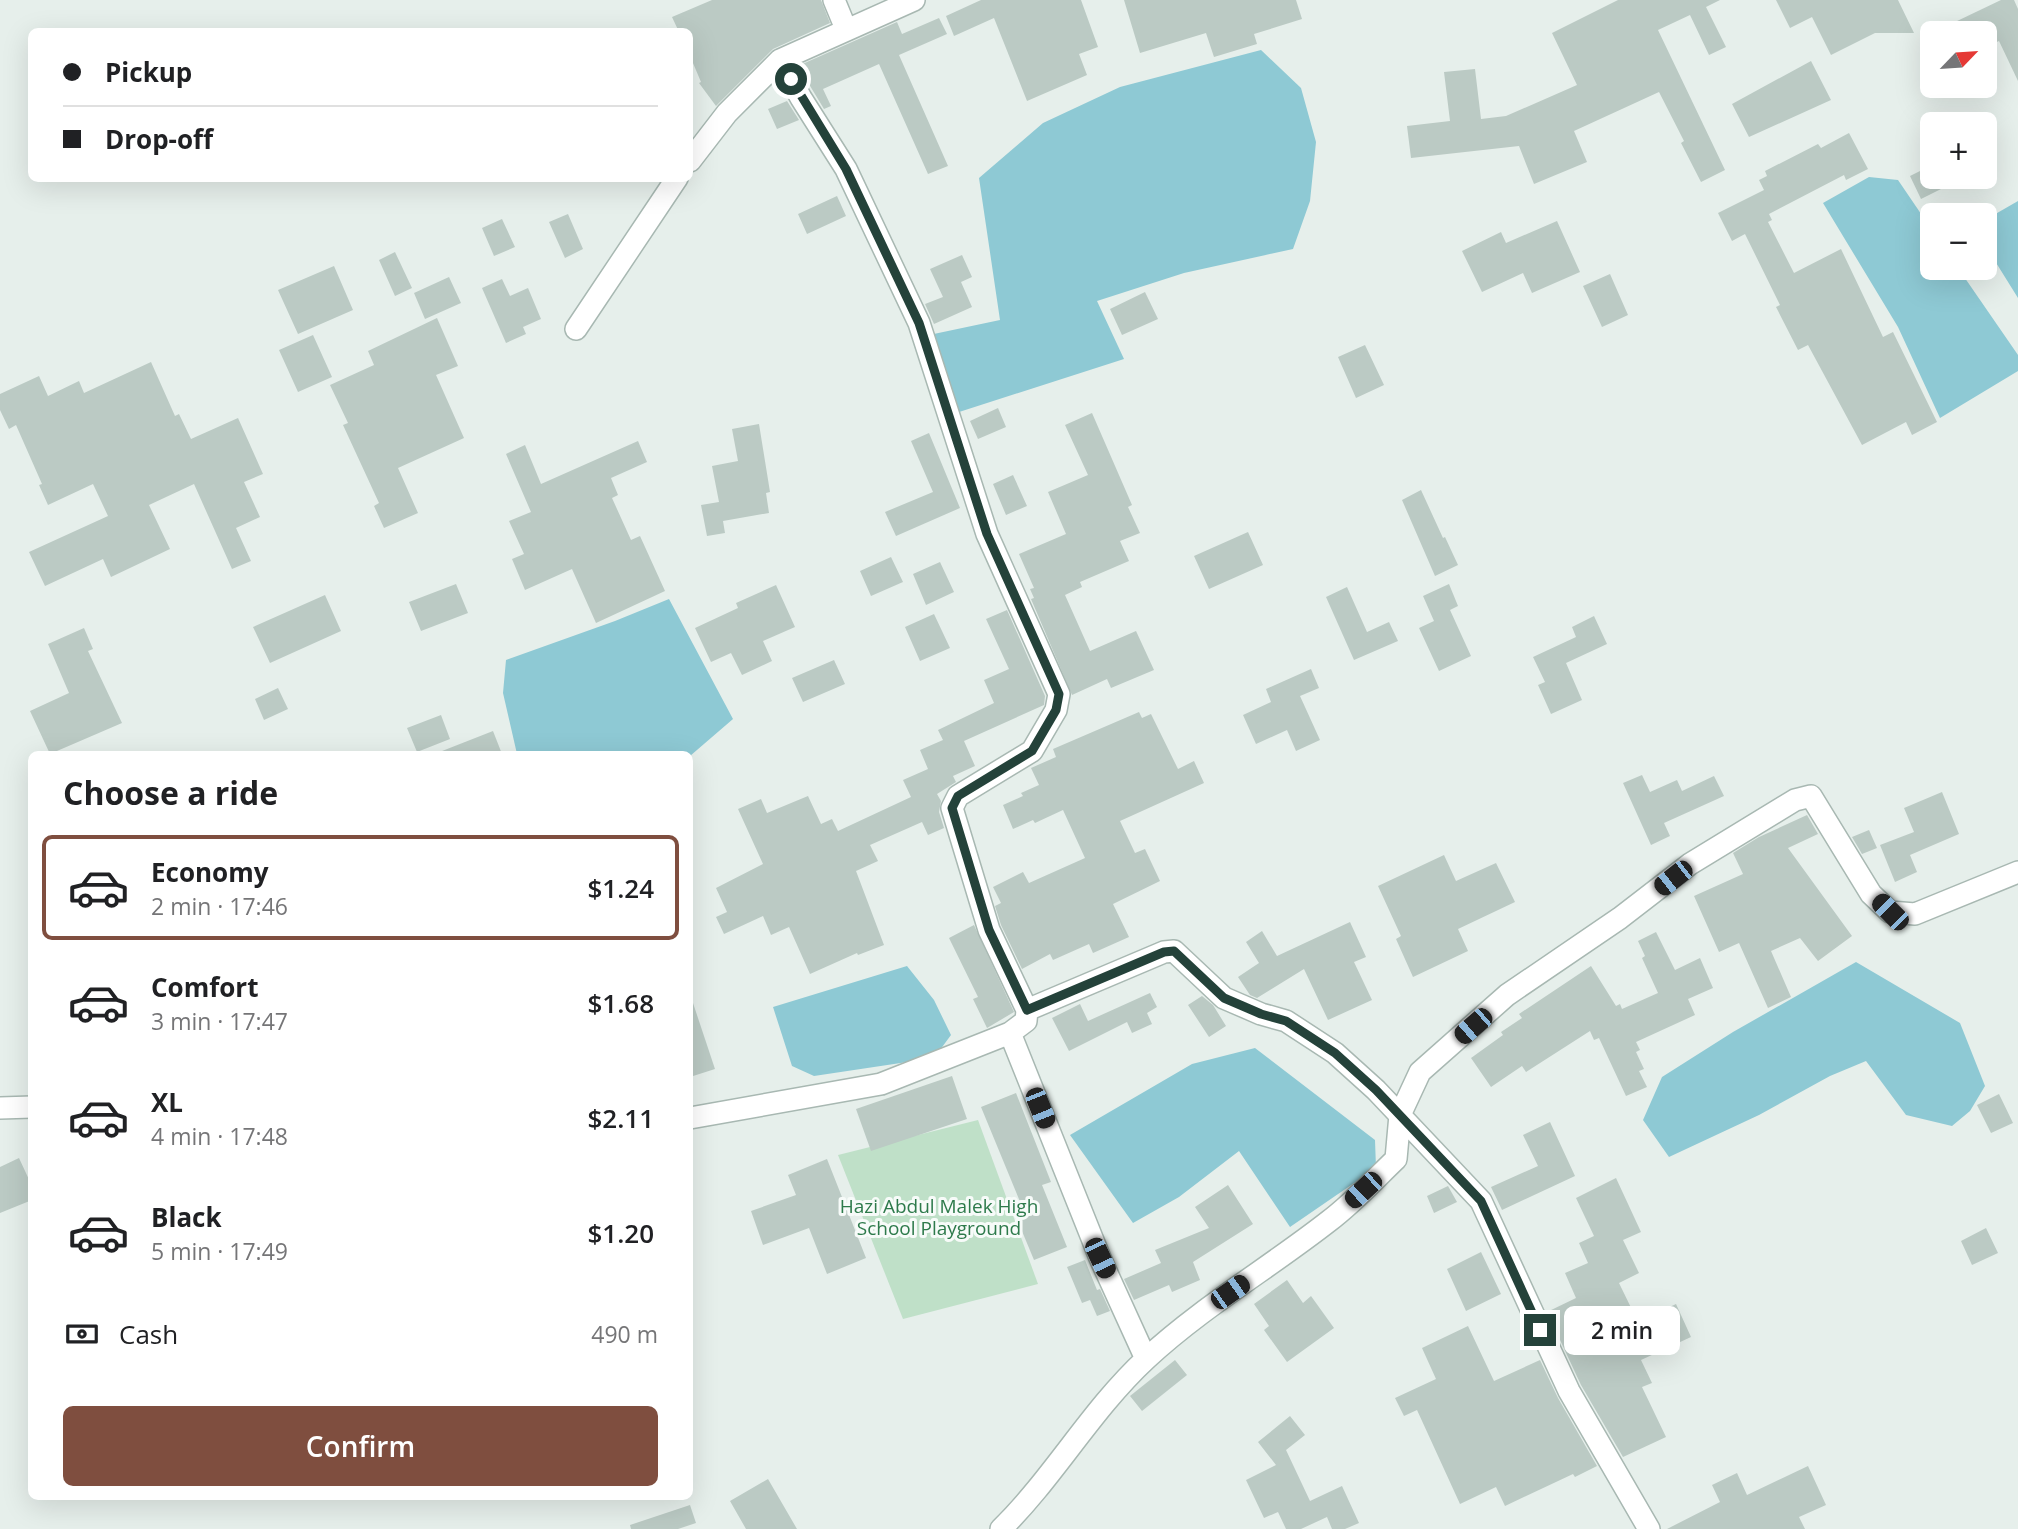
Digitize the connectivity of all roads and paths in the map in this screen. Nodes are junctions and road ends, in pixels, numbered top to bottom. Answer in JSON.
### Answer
{"nodes":[{"id":1,"x":834,"y":0,"type":"edge"},
{"id":2,"x":914,"y":0,"type":"edge"},
{"id":3,"x":846,"y":29,"type":"junction"},
{"id":4,"x":780,"y":60,"type":"junction"},
{"id":5,"x":693,"y":157,"type":"edge"},
{"id":6,"x":674,"y":182,"type":"edge"},
{"id":7,"x":576,"y":329,"type":"dead end"},
{"id":8,"x":2018,"y":872,"type":"edge"},
{"id":9,"x":1027,"y":1010,"type":"junction"},
{"id":10,"x":1010,"y":1033,"type":"junction"},
{"id":11,"x":28,"y":1107,"type":"edge"},
{"id":12,"x":0,"y":1108,"type":"edge"},
{"id":13,"x":1400,"y":1115,"type":"junction"},
{"id":14,"x":693,"y":1117,"type":"edge"},
{"id":15,"x":1146,"y":1359,"type":"junction"},
{"id":16,"x":1001,"y":1529,"type":"edge"},
{"id":17,"x":1649,"y":1529,"type":"edge"}],
"edges":[{"from":1,"to":3,"type":"street"},
{"from":2,"to":3,"type":"street"},
{"from":3,"to":4,"type":"street"},
{"from":4,"to":5,"type":"street"},
{"from":4,"to":9,"type":"street"},
{"from":6,"to":7,"type":"street"},
{"from":8,"to":13,"type":"street"},
{"from":9,"to":10,"type":"street"},
{"from":9,"to":13,"type":"street"},
{"from":10,"to":14,"type":"street"},
{"from":10,"to":15,"type":"street"},
{"from":11,"to":12,"type":"street"},
{"from":13,"to":15,"type":"street"},
{"from":13,"to":17,"type":"street"},
{"from":15,"to":16,"type":"street"}]}
